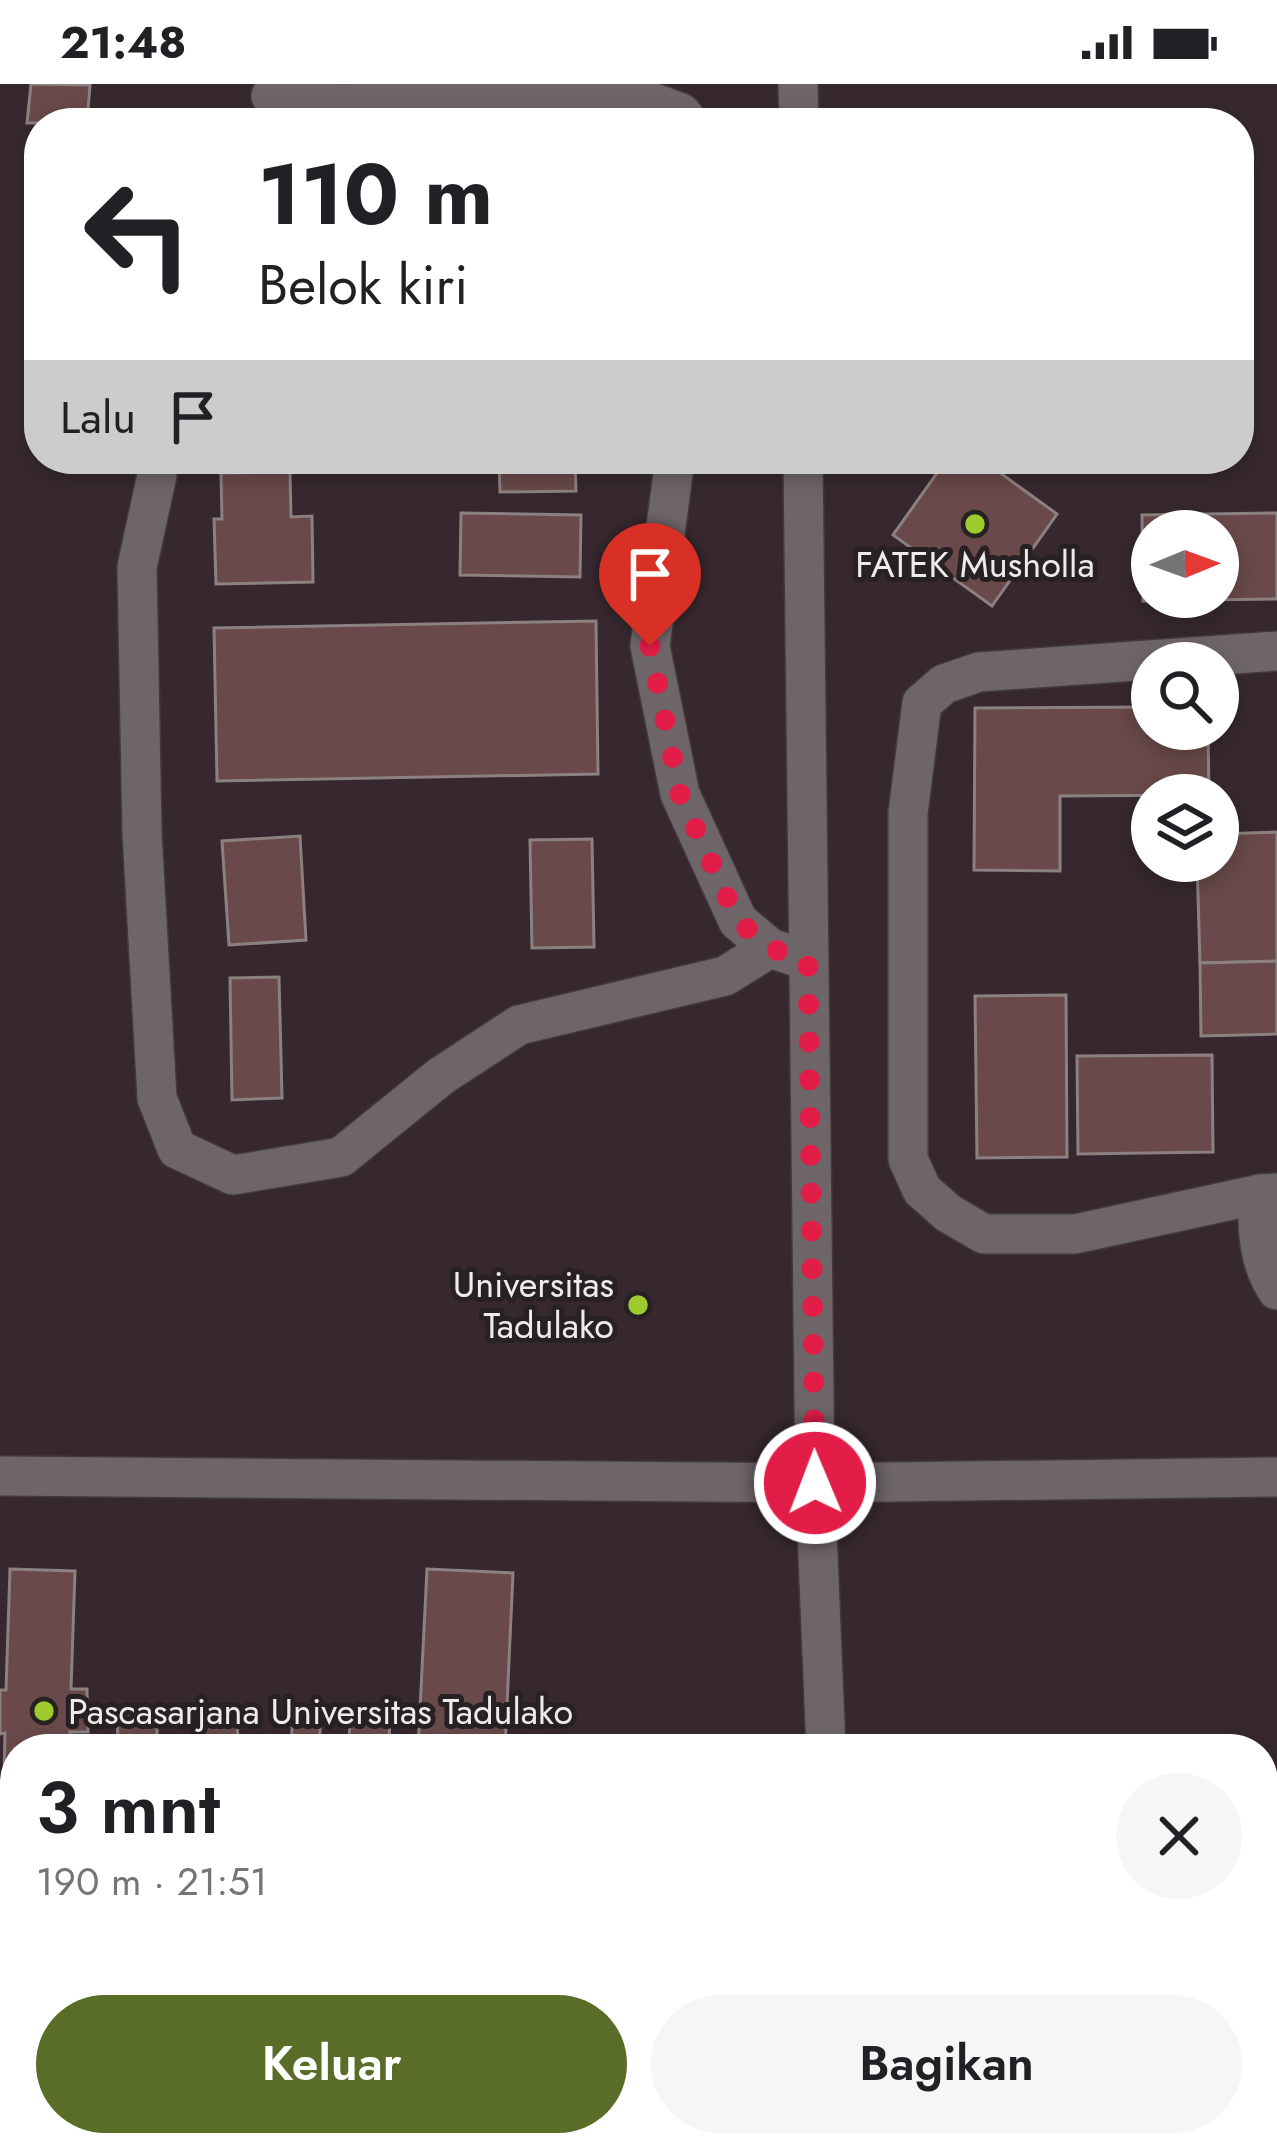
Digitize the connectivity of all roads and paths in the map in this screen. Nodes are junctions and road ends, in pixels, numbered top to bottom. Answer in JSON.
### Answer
{"nodes":[{"id":1,"x":268,"y":101,"type":"edge"},
{"id":2,"x":668,"y":108,"type":"edge"},
{"id":3,"x":157,"y":474,"type":"edge"},
{"id":4,"x":673,"y":474,"type":"edge"},
{"id":5,"x":803,"y":474,"type":"edge"},
{"id":6,"x":1277,"y":651,"type":"edge"},
{"id":7,"x":770,"y":948,"type":"junction"},
{"id":8,"x":808,"y":961,"type":"junction"},
{"id":9,"x":1268,"y":1193,"type":"edge"},
{"id":10,"x":1277,"y":1290,"type":"edge"},
{"id":11,"x":0,"y":1476,"type":"edge"},
{"id":12,"x":1277,"y":1477,"type":"edge"},
{"id":13,"x":815,"y":1483,"type":"junction"},
{"id":14,"x":825,"y":1734,"type":"edge"}],
"edges":[{"from":1,"to":2,"type":"lane"},
{"from":3,"to":7,"type":"lane"},
{"from":4,"to":7,"type":"lane"},
{"from":5,"to":8,"type":"lane"},
{"from":6,"to":9,"type":"lane"},
{"from":7,"to":8,"type":"lane"},
{"from":8,"to":13,"type":"lane"},
{"from":9,"to":10,"type":"lane"},
{"from":11,"to":13,"type":"lane"},
{"from":12,"to":13,"type":"lane"},
{"from":13,"to":14,"type":"lane"}]}
